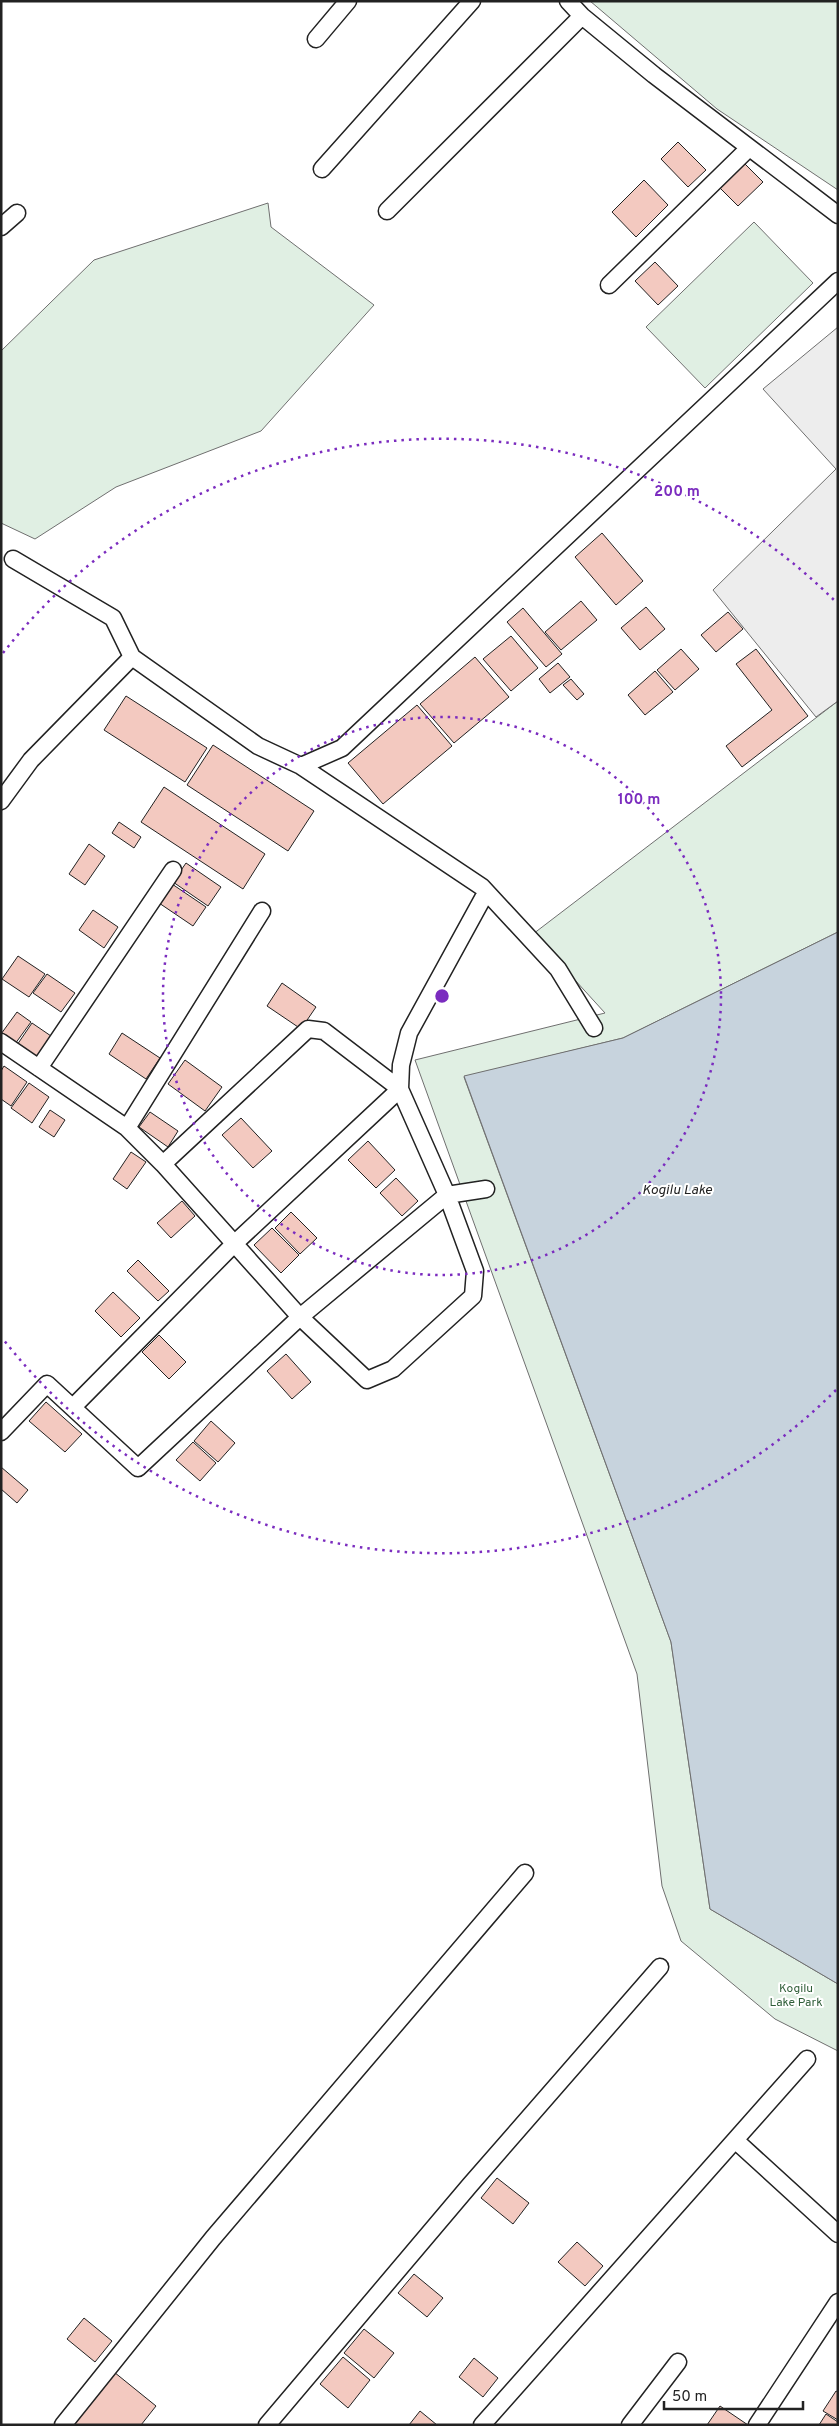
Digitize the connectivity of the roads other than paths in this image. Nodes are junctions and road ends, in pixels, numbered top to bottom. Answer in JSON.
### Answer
{"nodes":[{"id":1,"x":348,"y":1,"type":"edge"},
{"id":2,"x":472,"y":1,"type":"edge"},
{"id":3,"x":568,"y":1,"type":"edge"},
{"id":4,"x":582,"y":16,"type":"junction"},
{"id":5,"x":316,"y":39,"type":"dead end"},
{"id":6,"x":749,"y":148,"type":"junction"},
{"id":7,"x":322,"y":169,"type":"dead end"},
{"id":8,"x":388,"y":210,"type":"dead end"},
{"id":9,"x":17,"y":213,"type":"dead end"},
{"id":10,"x":838,"y":215,"type":"edge"},
{"id":11,"x":1,"y":227,"type":"edge"},
{"id":12,"x":838,"y":281,"type":"edge"},
{"id":13,"x":609,"y":285,"type":"dead end"},
{"id":14,"x":13,"y":559,"type":"dead end"},
{"id":15,"x":132,"y":658,"type":"junction"},
{"id":16,"x":301,"y":766,"type":"junction"},
{"id":17,"x":1,"y":801,"type":"edge"},
{"id":18,"x":173,"y":870,"type":"dead end"},
{"id":19,"x":482,"y":898,"type":"dead end"},
{"id":20,"x":262,"y":911,"type":"dead end"},
{"id":21,"x":594,"y":1028,"type":"dead end"},
{"id":22,"x":1,"y":1042,"type":"edge"},
{"id":23,"x":39,"y":1068,"type":"junction"},
{"id":24,"x":400,"y":1089,"type":"junction"},
{"id":25,"x":127,"y":1128,"type":"junction"},
{"id":26,"x":163,"y":1164,"type":"junction"},
{"id":27,"x":486,"y":1189,"type":"dead end"},
{"id":28,"x":447,"y":1195,"type":"junction"},
{"id":29,"x":235,"y":1243,"type":"junction"},
{"id":30,"x":300,"y":1317,"type":"junction"},
{"id":31,"x":73,"y":1408,"type":"junction"},
{"id":32,"x":1,"y":1432,"type":"edge"},
{"id":33,"x":525,"y":1873,"type":"dead end"},
{"id":34,"x":660,"y":1967,"type":"dead end"},
{"id":35,"x":807,"y":2059,"type":"dead end"},
{"id":36,"x":735,"y":2140,"type":"junction"},
{"id":37,"x":838,"y":2234,"type":"edge"},
{"id":38,"x":838,"y":2302,"type":"edge"},
{"id":39,"x":678,"y":2362,"type":"dead end"},
{"id":40,"x":63,"y":2425,"type":"edge"},
{"id":41,"x":267,"y":2425,"type":"edge"},
{"id":42,"x":482,"y":2425,"type":"edge"},
{"id":43,"x":630,"y":2425,"type":"edge"},
{"id":44,"x":757,"y":2425,"type":"edge"}],
"edges":[{"from":1,"to":5,"type":"street"},
{"from":2,"to":7,"type":"street"},
{"from":3,"to":4,"type":"street"},
{"from":4,"to":6,"type":"street"},
{"from":4,"to":8,"type":"street"},
{"from":6,"to":10,"type":"street"},
{"from":6,"to":13,"type":"street"},
{"from":9,"to":11,"type":"street"},
{"from":12,"to":16,"type":"street"},
{"from":14,"to":15,"type":"street"},
{"from":15,"to":16,"type":"street"},
{"from":15,"to":17,"type":"street"},
{"from":16,"to":21,"type":"street"},
{"from":18,"to":23,"type":"street"},
{"from":19,"to":24,"type":"street"},
{"from":20,"to":25,"type":"street"},
{"from":22,"to":23,"type":"street"},
{"from":23,"to":25,"type":"street"},
{"from":24,"to":26,"type":"street"},
{"from":24,"to":28,"type":"street"},
{"from":24,"to":29,"type":"street"},
{"from":25,"to":26,"type":"street"},
{"from":26,"to":29,"type":"street"},
{"from":27,"to":28,"type":"street"},
{"from":28,"to":30,"type":"street"},
{"from":28,"to":30,"type":"street"},
{"from":29,"to":30,"type":"street"},
{"from":29,"to":31,"type":"street"},
{"from":30,"to":31,"type":"street"},
{"from":31,"to":32,"type":"street"},
{"from":33,"to":40,"type":"street"},
{"from":34,"to":41,"type":"street"},
{"from":35,"to":36,"type":"street"},
{"from":36,"to":37,"type":"street"},
{"from":36,"to":42,"type":"street"},
{"from":38,"to":44,"type":"street"},
{"from":39,"to":43,"type":"street"}]}
